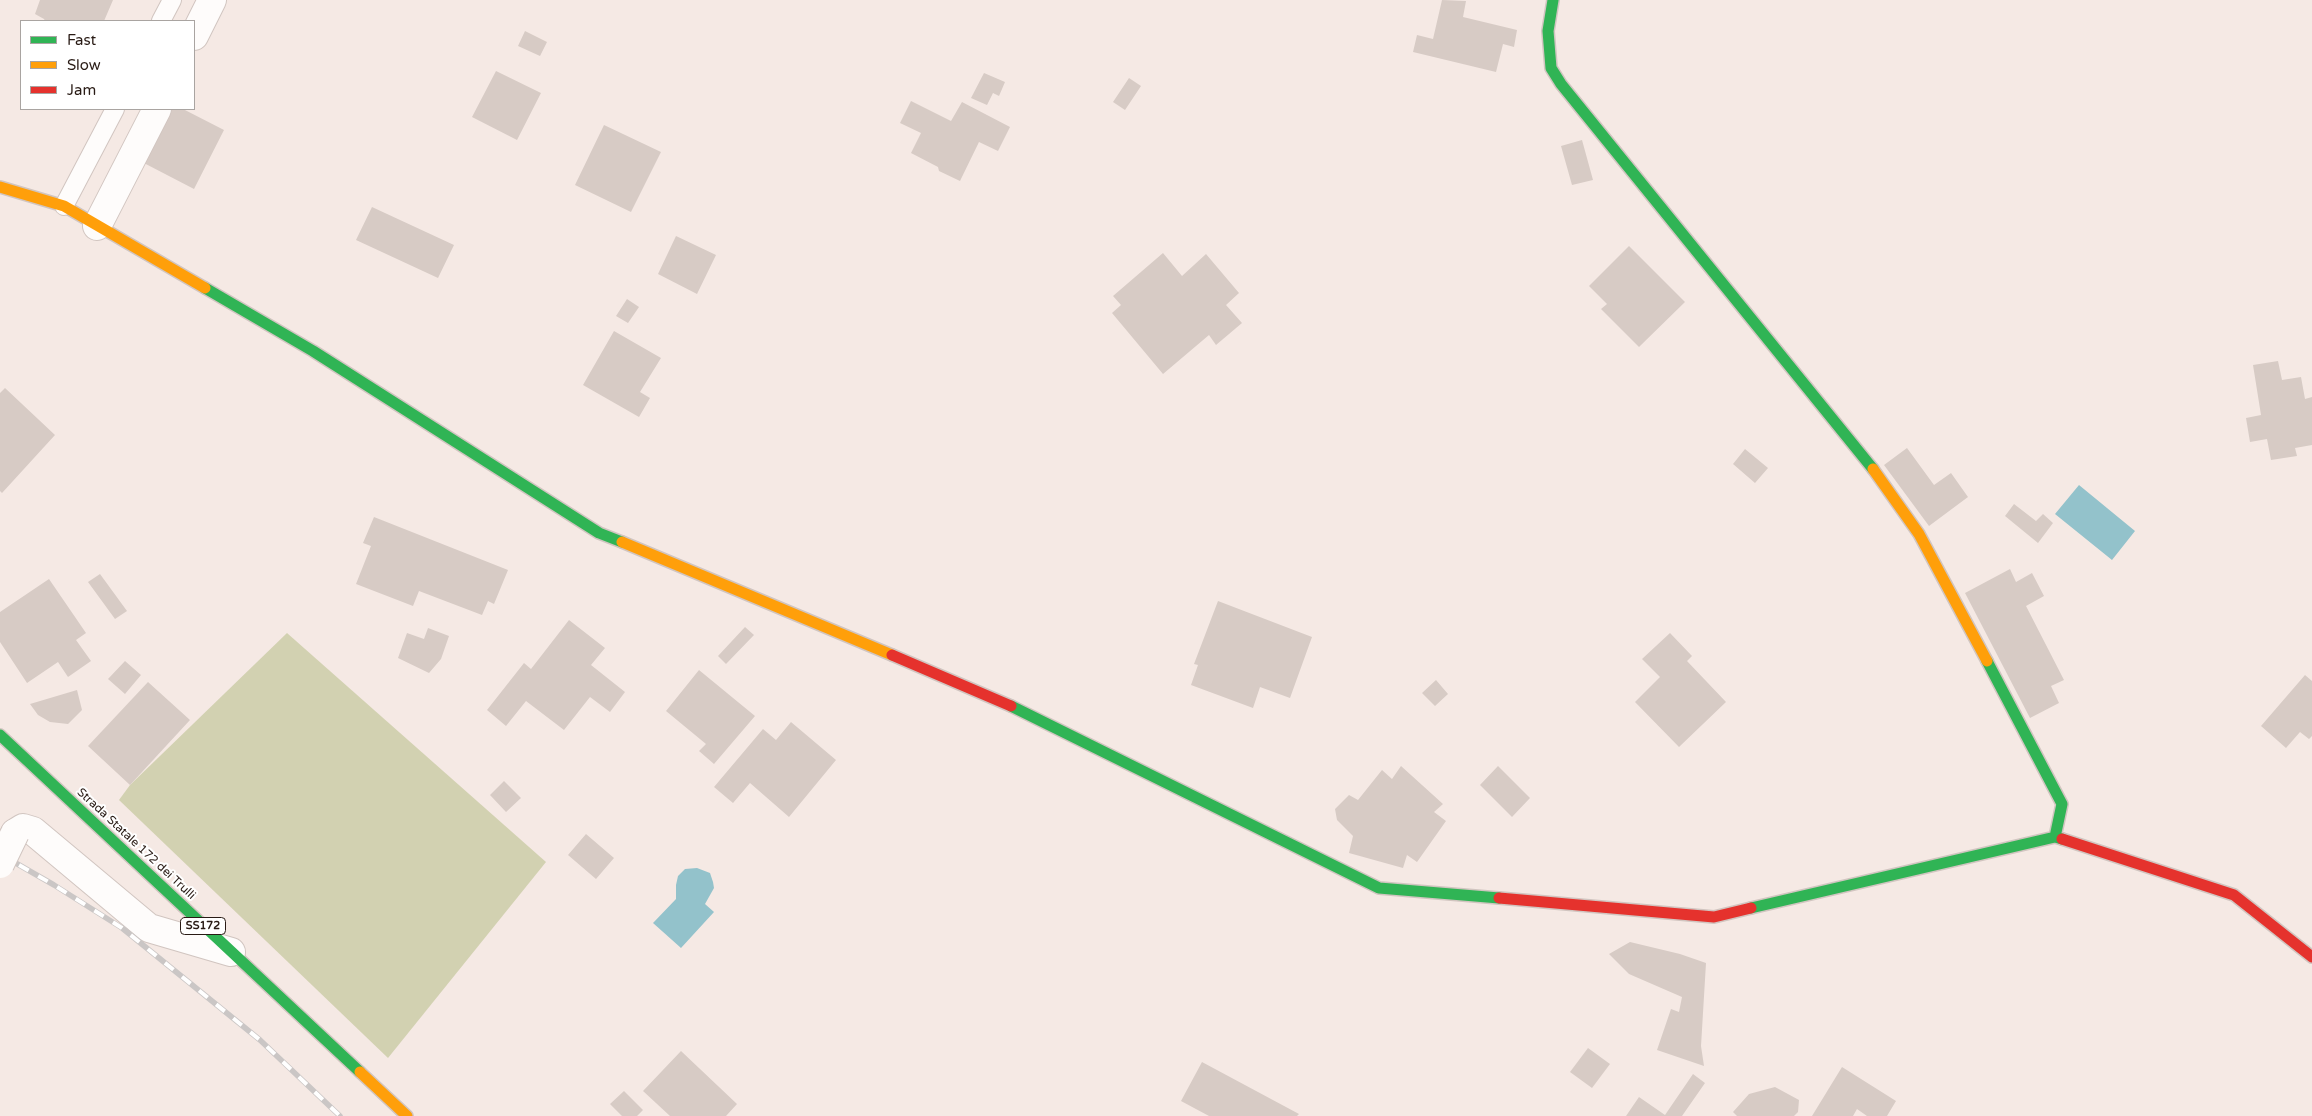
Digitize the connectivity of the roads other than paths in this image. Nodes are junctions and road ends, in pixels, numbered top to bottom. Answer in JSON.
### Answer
{"nodes":[{"id":1,"x":172,"y":0,"type":"edge"},
{"id":2,"x":212,"y":0,"type":"edge"},
{"id":3,"x":1553,"y":0,"type":"edge"},
{"id":4,"x":162,"y":20,"type":"edge"},
{"id":5,"x":195,"y":34,"type":"edge"},
{"id":6,"x":114,"y":110,"type":"edge"},
{"id":7,"x":156,"y":110,"type":"edge"},
{"id":8,"x":0,"y":187,"type":"edge"},
{"id":9,"x":64,"y":206,"type":"junction"},
{"id":10,"x":97,"y":226,"type":"junction"},
{"id":11,"x":0,"y":735,"type":"edge"},
{"id":12,"x":2055,"y":837,"type":"junction"},
{"id":13,"x":0,"y":864,"type":"edge"},
{"id":14,"x":231,"y":952,"type":"junction"},
{"id":15,"x":2312,"y":958,"type":"edge"},
{"id":16,"x":407,"y":1116,"type":"edge"}],
"edges":[{"from":1,"to":4,"type":"lane"},
{"from":2,"to":5,"type":"street"},
{"from":3,"to":12,"type":"street"},
{"from":6,"to":9,"type":"lane"},
{"from":7,"to":10,"type":"street"},
{"from":8,"to":9,"type":"street"},
{"from":9,"to":10,"type":"street"},
{"from":10,"to":12,"type":"street"},
{"from":11,"to":14,"type":"street","name":"Strada Statale 172 dei Trulli","number":"SS172"},
{"from":12,"to":15,"type":"street"},
{"from":13,"to":14,"type":"street","bridge":true},
{"from":14,"to":16,"type":"street","name":"Strada Statale 172 dei Trulli","number":"SS172"}]}
